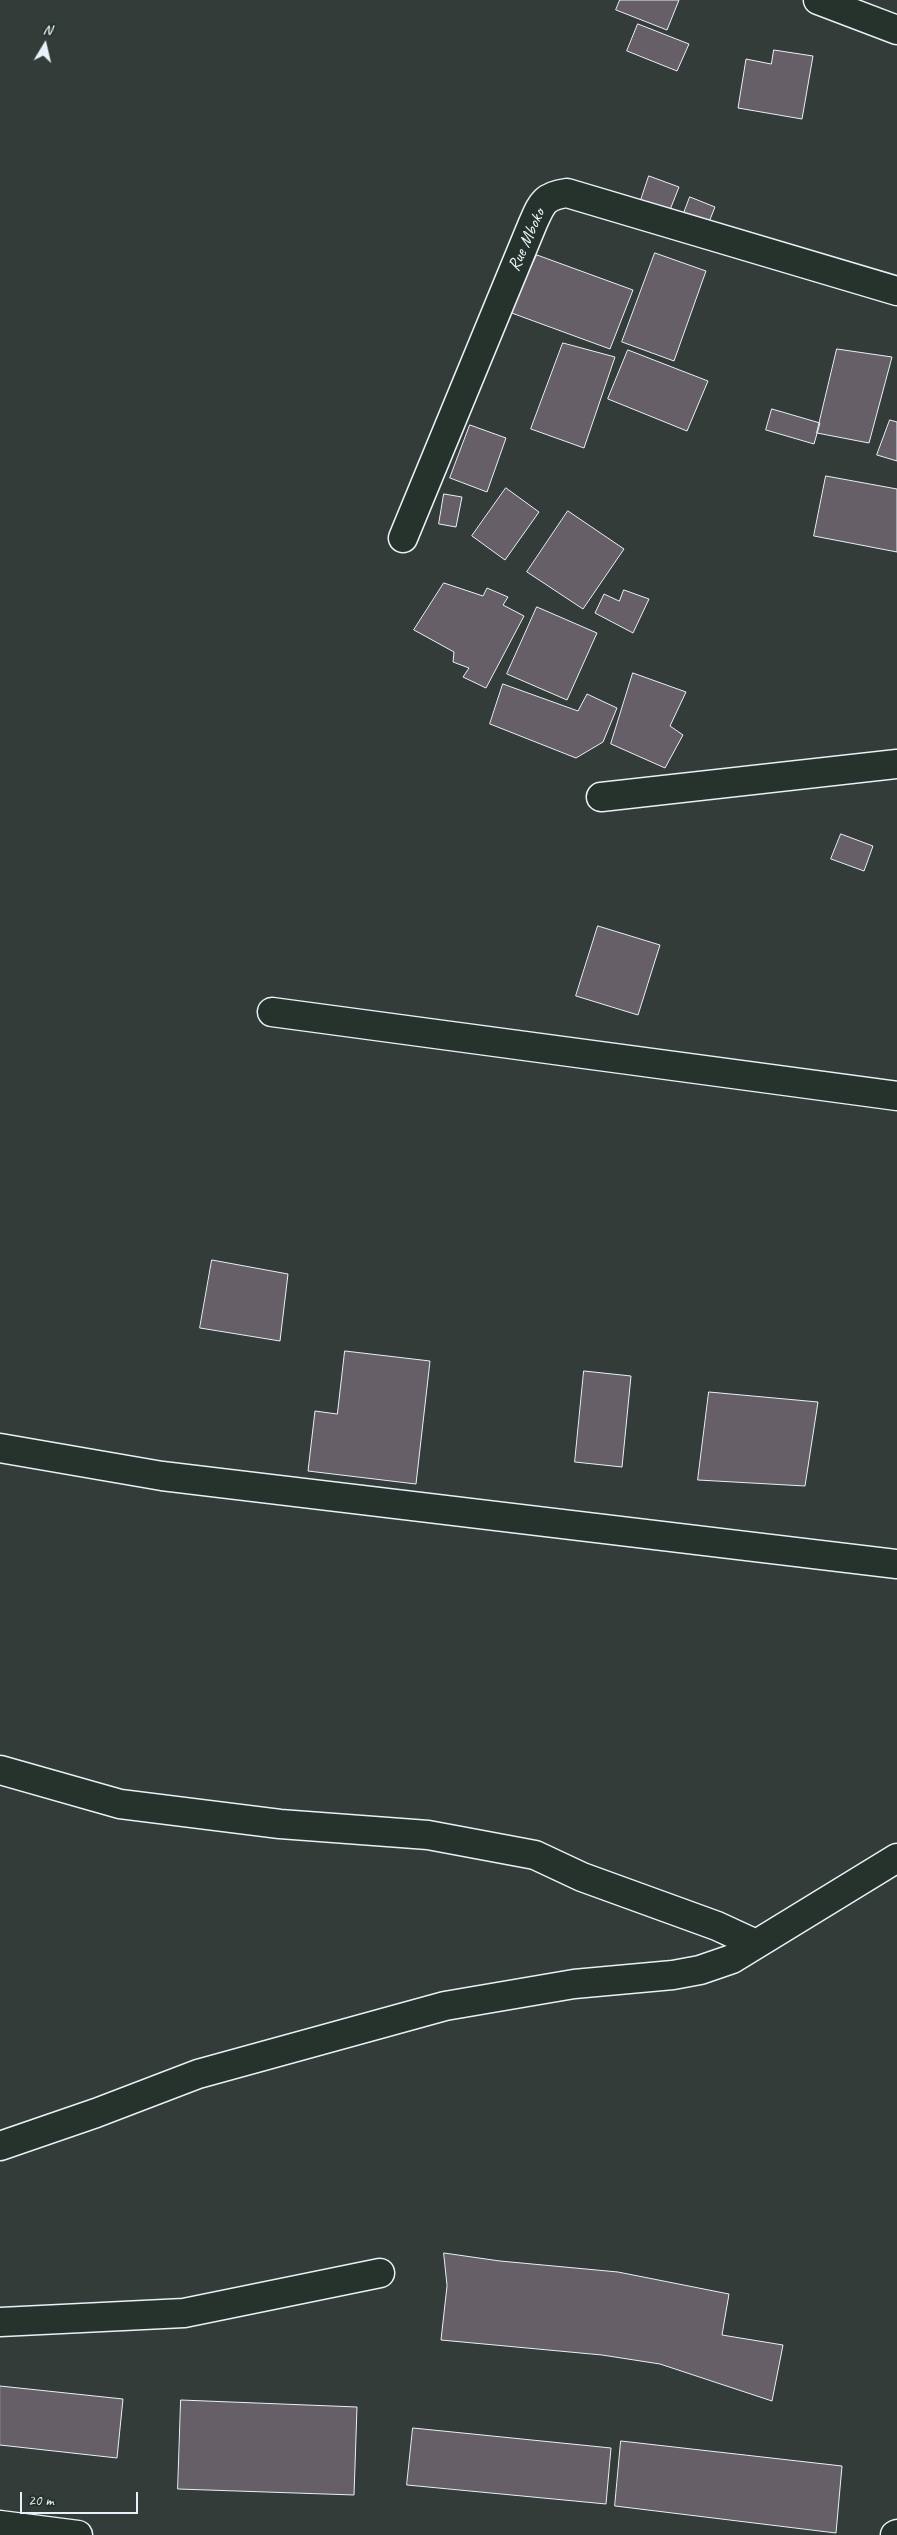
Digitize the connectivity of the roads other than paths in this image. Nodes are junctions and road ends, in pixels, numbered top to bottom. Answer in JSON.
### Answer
{"nodes":[{"id":1,"x":818,"y":0,"type":"edge"},
{"id":2,"x":897,"y":30,"type":"edge"},
{"id":3,"x":897,"y":291,"type":"edge"},
{"id":4,"x":403,"y":538,"type":"dead end"},
{"id":5,"x":897,"y":764,"type":"edge"},
{"id":6,"x":601,"y":797,"type":"dead end"},
{"id":7,"x":272,"y":1012,"type":"dead end"},
{"id":8,"x":897,"y":1096,"type":"edge"},
{"id":9,"x":0,"y":1448,"type":"edge"},
{"id":10,"x":897,"y":1564,"type":"edge"},
{"id":11,"x":0,"y":1770,"type":"edge"},
{"id":12,"x":897,"y":1858,"type":"edge"},
{"id":13,"x":756,"y":1944,"type":"junction"},
{"id":14,"x":0,"y":2146,"type":"edge"},
{"id":15,"x":380,"y":2274,"type":"dead end"},
{"id":16,"x":0,"y":2322,"type":"edge"},
{"id":17,"x":0,"y":2525,"type":"edge"},
{"id":18,"x":78,"y":2535,"type":"edge"}],
"edges":[{"from":1,"to":2,"type":"street"},
{"from":3,"to":4,"type":"street","name":"Rue Mboko"},
{"from":5,"to":6,"type":"street"},
{"from":7,"to":8,"type":"street"},
{"from":9,"to":10,"type":"street"},
{"from":11,"to":13,"type":"street"},
{"from":12,"to":13,"type":"street"},
{"from":13,"to":14,"type":"street"},
{"from":15,"to":16,"type":"street"},
{"from":17,"to":18,"type":"street"}]}
